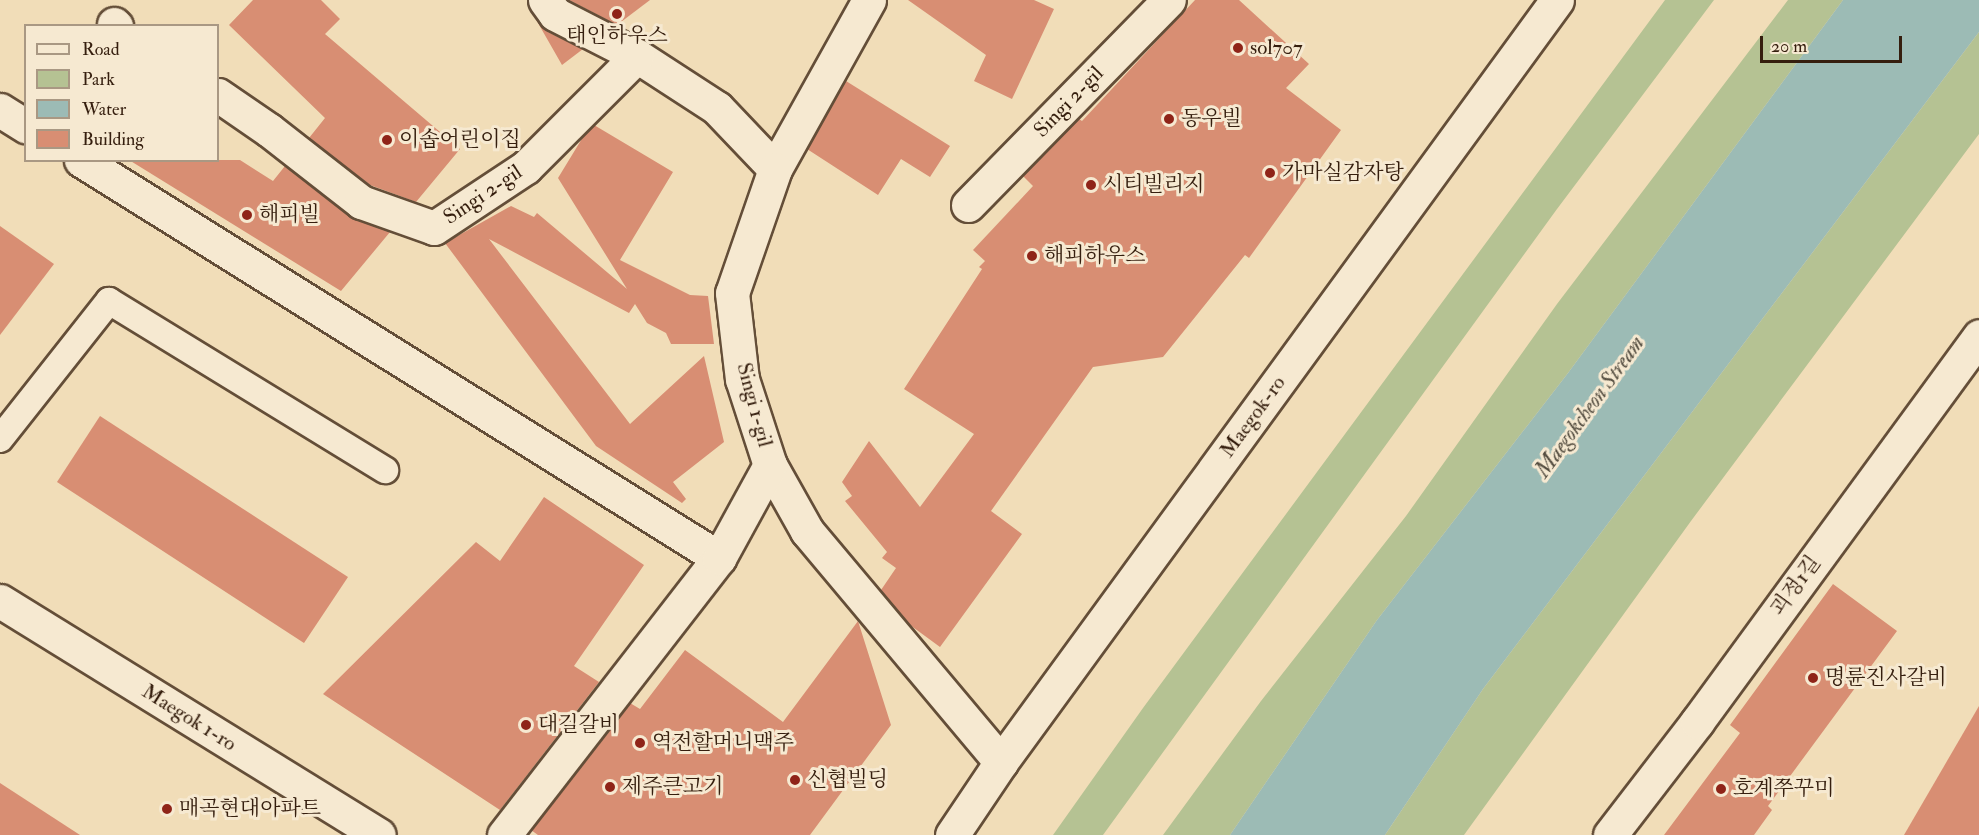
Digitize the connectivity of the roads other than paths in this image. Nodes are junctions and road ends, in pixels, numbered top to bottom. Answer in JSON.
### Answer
{"nodes":[{"id":1,"x":545,"y":0,"type":"edge"},
{"id":2,"x":869,"y":0,"type":"edge"},
{"id":3,"x":1169,"y":0,"type":"edge"},
{"id":4,"x":1557,"y":0,"type":"edge"},
{"id":5,"x":637,"y":56,"type":"junction"},
{"id":6,"x":219,"y":96,"type":"edge"},
{"id":7,"x":0,"y":110,"type":"edge"},
{"id":8,"x":24,"y":125,"type":"edge"},
{"id":9,"x":84,"y":162,"type":"edge"},
{"id":10,"x":775,"y":169,"type":"junction"},
{"id":11,"x":968,"y":205,"type":"dead end"},
{"id":12,"x":1979,"y":336,"type":"edge"},
{"id":13,"x":0,"y":440,"type":"edge"},
{"id":14,"x":770,"y":465,"type":"junction"},
{"id":15,"x":385,"y":470,"type":"dead end"},
{"id":16,"x":718,"y":558,"type":"junction"},
{"id":17,"x":0,"y":602,"type":"edge"},
{"id":18,"x":1001,"y":762,"type":"junction"},
{"id":19,"x":379,"y":835,"type":"edge"},
{"id":20,"x":504,"y":835,"type":"edge"},
{"id":21,"x":952,"y":835,"type":"edge"},
{"id":22,"x":1610,"y":835,"type":"edge"}],
"edges":[{"from":1,"to":5,"type":"street"},
{"from":2,"to":10,"type":"street","name":"Singi 1-gil"},
{"from":3,"to":11,"type":"street","name":"Singi 2-gil"},
{"from":4,"to":18,"type":"street","name":"Maegok-ro"},
{"from":5,"to":6,"type":"street","name":"Singi 2-gil"},
{"from":5,"to":10,"type":"street"},
{"from":7,"to":8,"type":"street"},
{"from":9,"to":16,"type":"street"},
{"from":10,"to":14,"type":"street","name":"Singi 1-gil"},
{"from":12,"to":22,"type":"street","name":"괴정1길"},
{"from":13,"to":15,"type":"lane"},
{"from":14,"to":16,"type":"street"},
{"from":14,"to":18,"type":"street","name":"Singi 1-gil"},
{"from":16,"to":20,"type":"street"},
{"from":17,"to":19,"type":"street","name":"Maegok 1-ro"},
{"from":18,"to":21,"type":"street","name":"Maegok-ro"}]}
